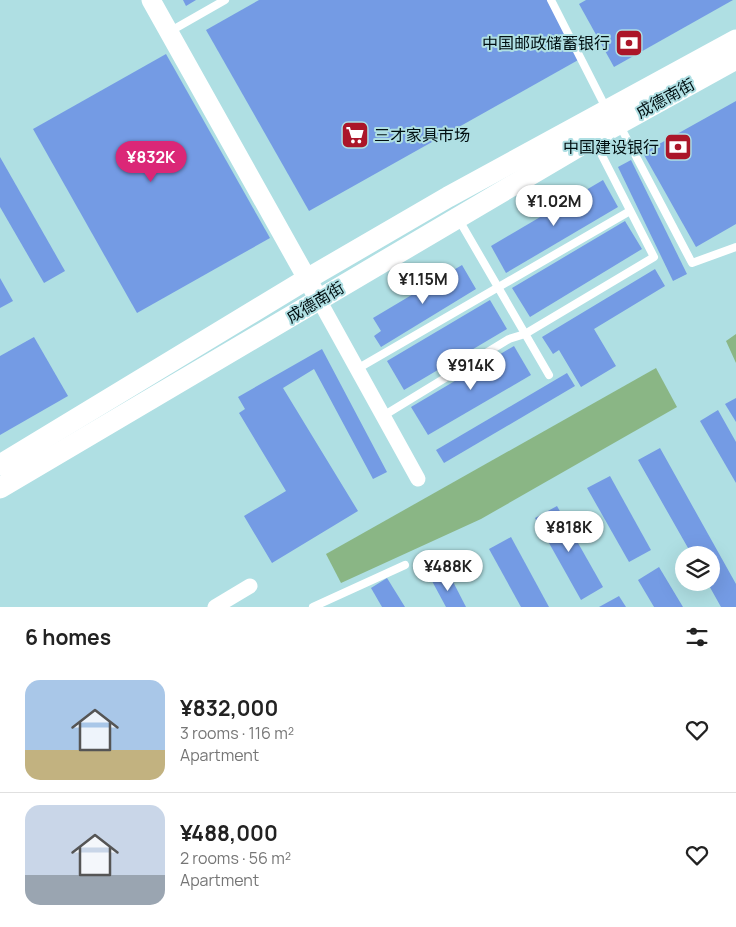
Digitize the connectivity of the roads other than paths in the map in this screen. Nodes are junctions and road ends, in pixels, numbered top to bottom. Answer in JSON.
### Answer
{"nodes":[{"id":1,"x":151,"y":0,"type":"edge"},
{"id":2,"x":225,"y":0,"type":"edge"},
{"id":3,"x":551,"y":0,"type":"edge"},
{"id":4,"x":169,"y":32,"type":"junction"},
{"id":5,"x":736,"y":40,"type":"edge"},
{"id":6,"x":736,"y":59,"type":"edge"},
{"id":7,"x":614,"y":117,"type":"junction"},
{"id":8,"x":593,"y":138,"type":"junction"},
{"id":9,"x":630,"y":211,"type":"junction"},
{"id":10,"x":458,"y":218,"type":"junction"},
{"id":11,"x":736,"y":246,"type":"edge"},
{"id":12,"x":307,"y":279,"type":"junction"},
{"id":13,"x":498,"y":288,"type":"junction"},
{"id":14,"x":319,"y":300,"type":"junction"},
{"id":15,"x":525,"y":334,"type":"junction"},
{"id":16,"x":357,"y":370,"type":"junction"},
{"id":17,"x":549,"y":375,"type":"dead end"},
{"id":18,"x":383,"y":416,"type":"junction"},
{"id":19,"x":0,"y":465,"type":"edge"},
{"id":20,"x":418,"y":479,"type":"dead end"},
{"id":21,"x":0,"y":488,"type":"edge"},
{"id":22,"x":406,"y":565,"type":"dead end"},
{"id":23,"x":250,"y":586,"type":"dead end"},
{"id":24,"x":215,"y":607,"type":"edge"},
{"id":25,"x":313,"y":607,"type":"edge"}],
"edges":[{"from":1,"to":4,"type":"street"},
{"from":2,"to":4,"type":"lane"},
{"from":3,"to":7,"type":"lane"},
{"from":4,"to":12,"type":"street"},
{"from":5,"to":7,"type":"main road","name":"成德南街"},
{"from":6,"to":7,"type":"main road","name":"成德南街"},
{"from":7,"to":8,"type":"main road","name":"成德南街"},
{"from":7,"to":11,"type":"lane"},
{"from":7,"to":12,"type":"main road","name":"成德南街"},
{"from":8,"to":9,"type":"lane"},
{"from":8,"to":10,"type":"main road","name":"成德南街"},
{"from":9,"to":13,"type":"lane"},
{"from":9,"to":15,"type":"lane"},
{"from":10,"to":13,"type":"lane"},
{"from":10,"to":14,"type":"main road","name":"成德南街"},
{"from":12,"to":14,"type":"street"},
{"from":12,"to":19,"type":"main road","name":"成德南街"},
{"from":13,"to":15,"type":"lane"},
{"from":13,"to":16,"type":"lane"},
{"from":14,"to":16,"type":"street"},
{"from":14,"to":21,"type":"main road","name":"成德南街"},
{"from":15,"to":17,"type":"lane"},
{"from":15,"to":18,"type":"lane"},
{"from":16,"to":18,"type":"street"},
{"from":18,"to":20,"type":"street"},
{"from":22,"to":25,"type":"lane"},
{"from":23,"to":24,"type":"street"}]}
